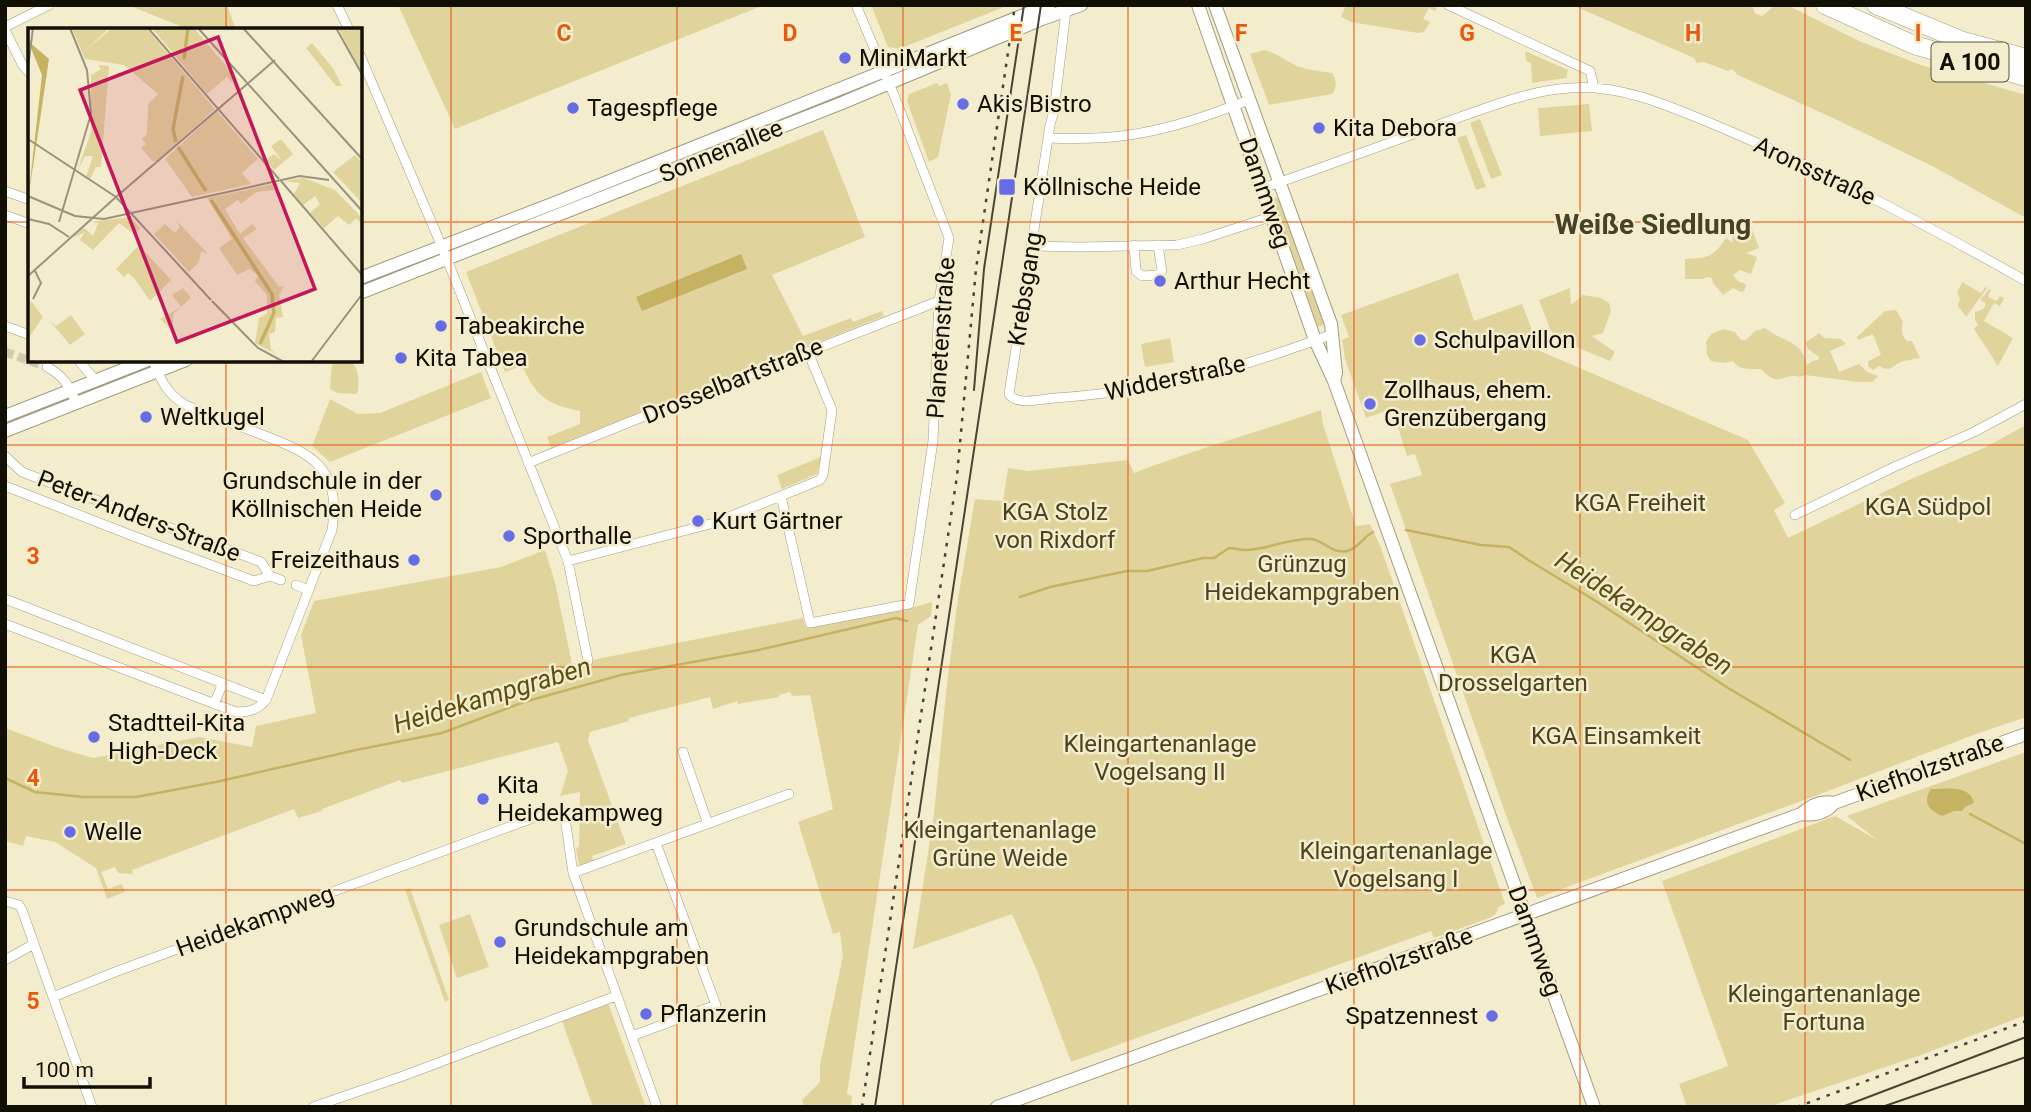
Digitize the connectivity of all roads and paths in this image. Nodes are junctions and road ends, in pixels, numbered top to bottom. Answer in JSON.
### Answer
{"nodes":[{"id":1,"x":49,"y":5,"type":"edge"},
{"id":2,"x":337,"y":5,"type":"edge"},
{"id":3,"x":856,"y":5,"type":"edge"},
{"id":4,"x":1049,"y":5,"type":"edge"},
{"id":5,"x":1081,"y":5,"type":"edge"},
{"id":6,"x":1198,"y":5,"type":"edge"},
{"id":7,"x":1215,"y":5,"type":"edge"},
{"id":8,"x":1448,"y":5,"type":"edge"},
{"id":9,"x":1825,"y":5,"type":"edge"},
{"id":10,"x":1876,"y":5,"type":"edge"},
{"id":11,"x":1066,"y":11,"type":"junction"},
{"id":12,"x":348,"y":28,"type":"edge"},
{"id":13,"x":5,"y":29,"type":"edge"},
{"id":14,"x":2026,"y":58,"type":"edge"},
{"id":15,"x":362,"y":60,"type":"edge"},
{"id":16,"x":28,"y":72,"type":"edge"},
{"id":17,"x":886,"y":77,"type":"junction"},
{"id":18,"x":2026,"y":77,"type":"edge"},
{"id":19,"x":1594,"y":87,"type":"junction"},
{"id":20,"x":1249,"y":100,"type":"junction"},
{"id":21,"x":1234,"y":106,"type":"junction"},
{"id":22,"x":1048,"y":138,"type":"junction"},
{"id":23,"x":1279,"y":182,"type":"junction"},
{"id":24,"x":1263,"y":188,"type":"junction"},
{"id":25,"x":5,"y":191,"type":"edge"},
{"id":26,"x":28,"y":199,"type":"edge"},
{"id":27,"x":5,"y":215,"type":"edge"},
{"id":28,"x":1273,"y":216,"type":"junction"},
{"id":29,"x":28,"y":224,"type":"edge"},
{"id":30,"x":1134,"y":245,"type":"junction"},
{"id":31,"x":1031,"y":246,"type":"junction"},
{"id":32,"x":1158,"y":246,"type":"junction"},
{"id":33,"x":445,"y":254,"type":"junction"},
{"id":34,"x":362,"y":277,"type":"edge"},
{"id":35,"x":2026,"y":281,"type":"edge"},
{"id":36,"x":362,"y":292,"type":"edge"},
{"id":37,"x":939,"y":301,"type":"junction"},
{"id":38,"x":5,"y":326,"type":"edge"},
{"id":39,"x":28,"y":334,"type":"edge"},
{"id":40,"x":1333,"y":334,"type":"junction"},
{"id":41,"x":1315,"y":340,"type":"junction"},
{"id":42,"x":808,"y":352,"type":"junction"},
{"id":43,"x":80,"y":362,"type":"edge"},
{"id":44,"x":152,"y":364,"type":"edge"},
{"id":45,"x":47,"y":368,"type":"dead end"},
{"id":46,"x":96,"y":381,"type":"junction"},
{"id":47,"x":1334,"y":381,"type":"junction"},
{"id":48,"x":74,"y":396,"type":"junction"},
{"id":49,"x":1013,"y":400,"type":"joint"},
{"id":50,"x":2026,"y":404,"type":"edge"},
{"id":51,"x":5,"y":416,"type":"edge"},
{"id":52,"x":5,"y":431,"type":"edge"},
{"id":53,"x":5,"y":456,"type":"edge"},
{"id":54,"x":528,"y":463,"type":"junction"},
{"id":55,"x":5,"y":486,"type":"edge"},
{"id":56,"x":781,"y":496,"type":"junction"},
{"id":57,"x":1795,"y":515,"type":"dead end"},
{"id":58,"x":568,"y":561,"type":"junction"},
{"id":59,"x":270,"y":576,"type":"junction"},
{"id":60,"x":281,"y":580,"type":"dead end"},
{"id":61,"x":296,"y":585,"type":"dead end"},
{"id":62,"x":308,"y":590,"type":"junction"},
{"id":63,"x":5,"y":599,"type":"edge"},
{"id":64,"x":5,"y":624,"type":"edge"},
{"id":65,"x":588,"y":661,"type":"dead end"},
{"id":66,"x":223,"y":683,"type":"junction"},
{"id":67,"x":266,"y":699,"type":"junction"},
{"id":68,"x":214,"y":704,"type":"junction"},
{"id":69,"x":2026,"y":734,"type":"edge"},
{"id":70,"x":683,"y":752,"type":"dead end"},
{"id":71,"x":789,"y":794,"type":"dead end"},
{"id":72,"x":708,"y":824,"type":"junction"},
{"id":73,"x":656,"y":843,"type":"junction"},
{"id":74,"x":572,"y":873,"type":"junction"},
{"id":75,"x":5,"y":901,"type":"edge"},
{"id":76,"x":1525,"y":915,"type":"junction"},
{"id":77,"x":34,"y":944,"type":"junction"},
{"id":78,"x":5,"y":960,"type":"edge"},
{"id":79,"x":616,"y":996,"type":"junction"},
{"id":80,"x":53,"y":997,"type":"junction"},
{"id":81,"x":632,"y":1037,"type":"junction"},
{"id":82,"x":92,"y":1107,"type":"edge"},
{"id":83,"x":313,"y":1107,"type":"edge"},
{"id":84,"x":657,"y":1107,"type":"edge"},
{"id":85,"x":997,"y":1107,"type":"edge"},
{"id":86,"x":1594,"y":1107,"type":"edge"}],
"edges":[{"from":1,"to":13,"type":"street"},
{"from":2,"to":12,"type":"street"},
{"from":3,"to":17,"type":"street","name":"Planetenstraße"},
{"from":4,"to":17,"type":"street","name":"Sonnenallee"},
{"from":5,"to":11,"type":"street","name":"Sonnenallee"},
{"from":6,"to":21,"type":"street","name":"Dammweg"},
{"from":7,"to":20,"type":"street","name":"Dammweg"},
{"from":8,"to":19,"type":"street"},
{"from":9,"to":18,"type":"highway","number":"A 100"},
{"from":10,"to":14,"type":"highway","number":"A 100"},
{"from":11,"to":17,"type":"street","name":"Sonnenallee"},
{"from":11,"to":22,"type":"street","name":"Krebsgang"},
{"from":13,"to":16,"type":"street"},
{"from":15,"to":33,"type":"street"},
{"from":17,"to":33,"type":"street","name":"Sonnenallee"},
{"from":17,"to":37,"type":"street","name":"Planetenstraße"},
{"from":19,"to":23,"type":"street","name":"Aronsstraße"},
{"from":19,"to":35,"type":"street","name":"Aronsstraße"},
{"from":20,"to":21,"type":"street"},
{"from":20,"to":23,"type":"street","name":"Dammweg"},
{"from":21,"to":22,"type":"street"},
{"from":21,"to":24,"type":"street","name":"Dammweg"},
{"from":22,"to":31,"type":"street","name":"Krebsgang"},
{"from":23,"to":24,"type":"street","name":"Aronsstraße"},
{"from":23,"to":40,"type":"street","name":"Dammweg"},
{"from":24,"to":28,"type":"street","name":"Dammweg"},
{"from":25,"to":26,"type":"street"},
{"from":27,"to":29,"type":"street"},
{"from":28,"to":32,"type":"street"},
{"from":28,"to":41,"type":"street","name":"Dammweg"},
{"from":30,"to":31,"type":"street"},
{"from":30,"to":32,"type":"street"},
{"from":30,"to":32,"type":"street"},
{"from":31,"to":49,"type":"street","name":"Krebsgang"},
{"from":33,"to":34,"type":"street","name":"Sonnenallee"},
{"from":33,"to":36,"type":"street","name":"Sonnenallee"},
{"from":33,"to":54,"type":"street"},
{"from":37,"to":42,"type":"street","name":"Drosselbartstraße"},
{"from":37,"to":56,"type":"street","name":"Planetenstraße"},
{"from":38,"to":39,"type":"street"},
{"from":40,"to":41,"type":"street","name":"Widderstraße"},
{"from":40,"to":47,"type":"street","name":"Dammweg"},
{"from":41,"to":47,"type":"street","name":"Dammweg"},
{"from":41,"to":49,"type":"street","name":"Widderstraße"},
{"from":42,"to":54,"type":"street","name":"Drosselbartstraße"},
{"from":42,"to":56,"type":"street"},
{"from":43,"to":46,"type":"street"},
{"from":44,"to":46,"type":"street"},
{"from":44,"to":48,"type":"street"},
{"from":44,"to":62,"type":"street"},
{"from":45,"to":48,"type":"street"},
{"from":46,"to":48,"type":"street"},
{"from":47,"to":76,"type":"street","name":"Dammweg"},
{"from":48,"to":51,"type":"street"},
{"from":48,"to":52,"type":"street"},
{"from":50,"to":57,"type":"street"},
{"from":53,"to":59,"type":"street","name":"Peter-Anders-Straße"},
{"from":54,"to":58,"type":"street"},
{"from":55,"to":59,"type":"street","name":"Peter-Anders-Straße"},
{"from":56,"to":58,"type":"street"},
{"from":58,"to":65,"type":"street"},
{"from":59,"to":60,"type":"street","name":"Peter-Anders-Straße"},
{"from":61,"to":62,"type":"street"},
{"from":62,"to":67,"type":"street"},
{"from":63,"to":66,"type":"street"},
{"from":64,"to":68,"type":"street"},
{"from":66,"to":67,"type":"street"},
{"from":66,"to":68,"type":"street"},
{"from":67,"to":68,"type":"street"},
{"from":69,"to":76,"type":"street","name":"Kiefholzstraße"},
{"from":70,"to":72,"type":"street"},
{"from":71,"to":72,"type":"street"},
{"from":72,"to":73,"type":"street"},
{"from":73,"to":74,"type":"street"},
{"from":73,"to":81,"type":"street"},
{"from":74,"to":79,"type":"street"},
{"from":74,"to":80,"type":"street","name":"Heidekampweg"},
{"from":75,"to":77,"type":"street"},
{"from":76,"to":85,"type":"street","name":"Kiefholzstraße"},
{"from":76,"to":86,"type":"street","name":"Dammweg"},
{"from":77,"to":78,"type":"street"},
{"from":77,"to":80,"type":"street"},
{"from":79,"to":81,"type":"street"},
{"from":79,"to":83,"type":"street"},
{"from":80,"to":82,"type":"street"},
{"from":81,"to":84,"type":"street"}]}
